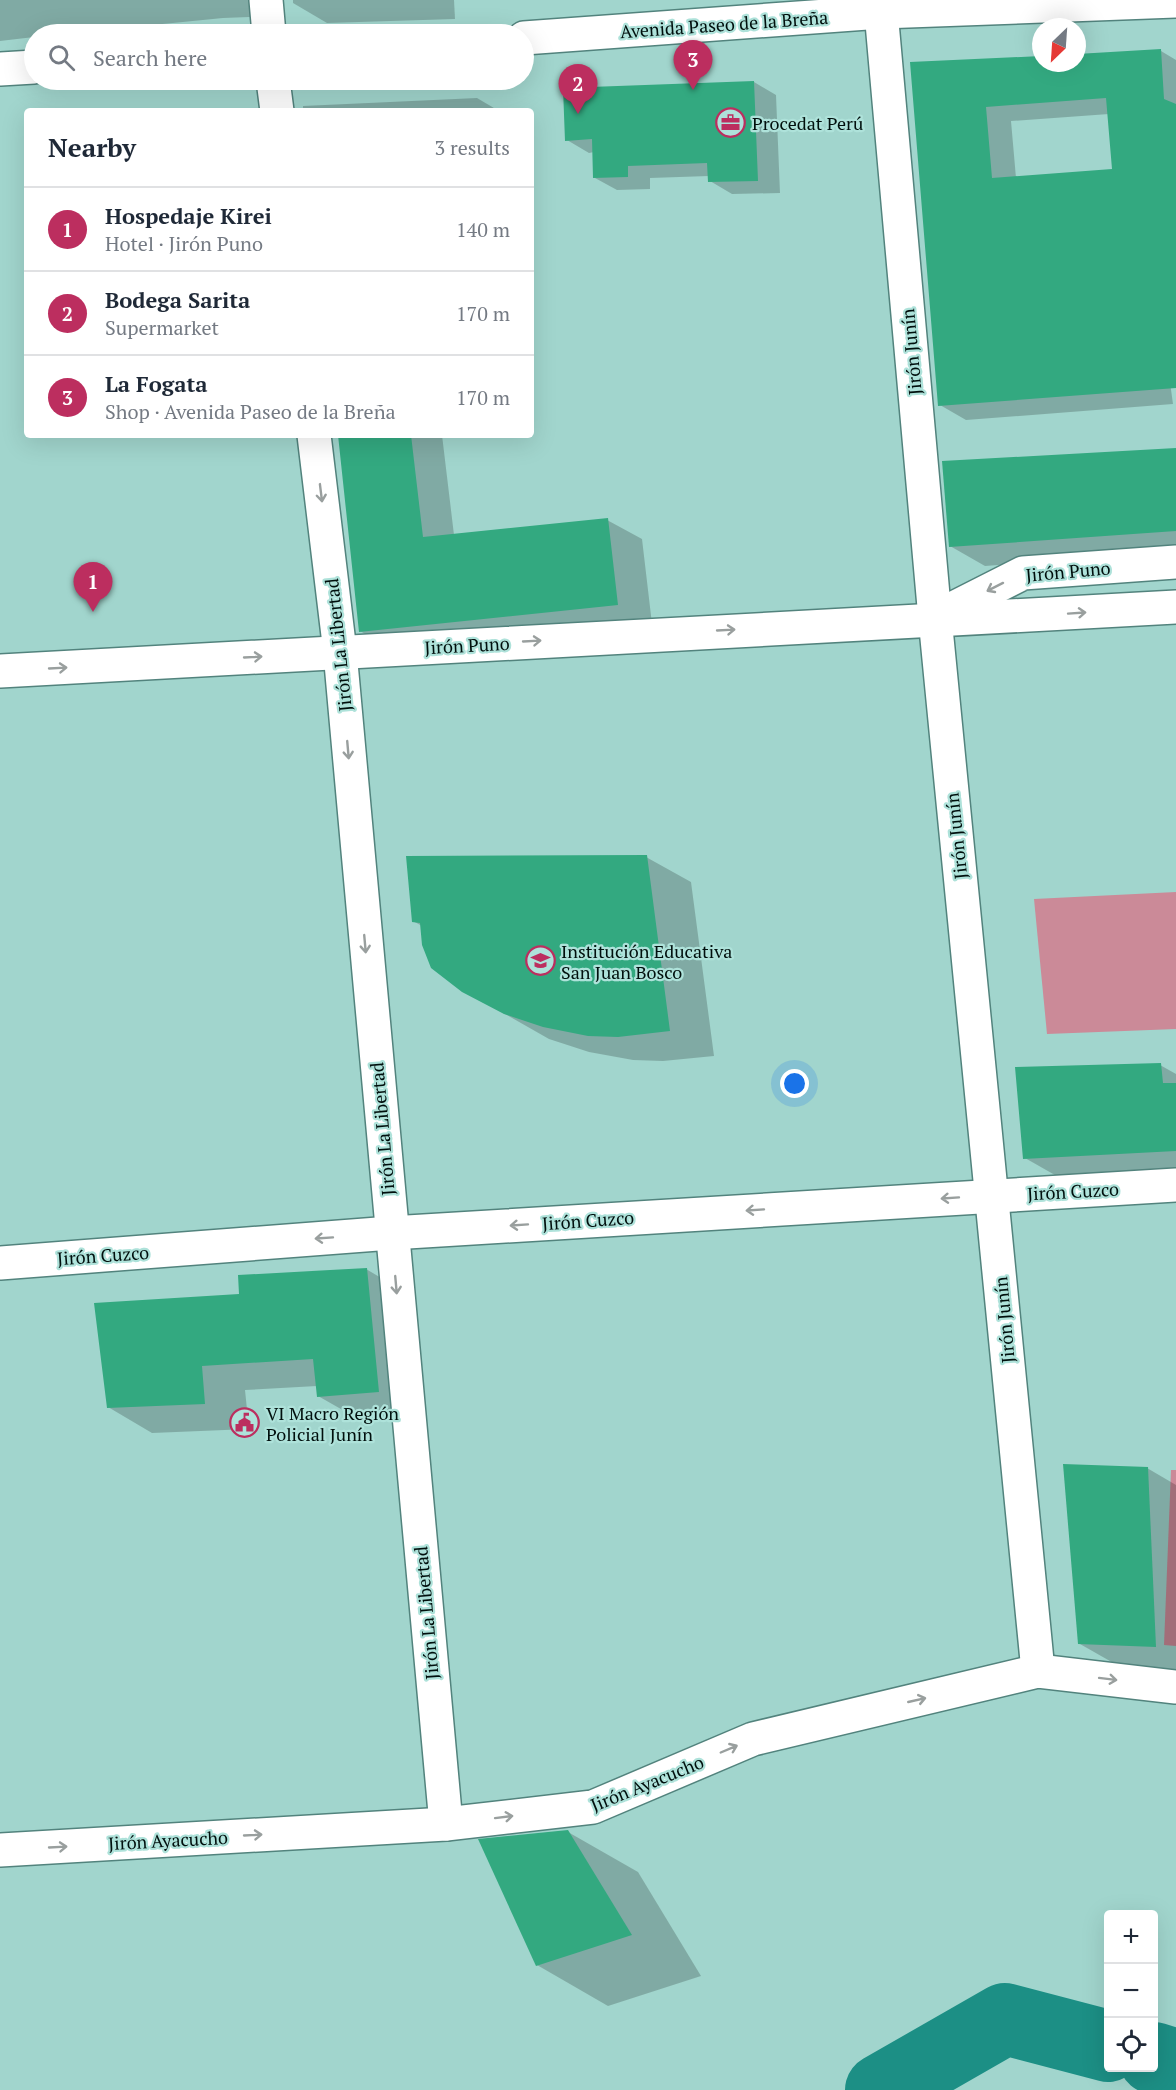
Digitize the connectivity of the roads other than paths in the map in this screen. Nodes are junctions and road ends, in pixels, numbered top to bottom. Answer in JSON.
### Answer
{"nodes":[{"id":1,"x":266,"y":0,"type":"edge"},
{"id":2,"x":1176,"y":1,"type":"edge"},
{"id":3,"x":881,"y":6,"type":"edge"},
{"id":4,"x":268,"y":24,"type":"edge"},
{"id":5,"x":534,"y":37,"type":"edge"},
{"id":6,"x":24,"y":68,"type":"edge"},
{"id":7,"x":0,"y":69,"type":"edge"},
{"id":8,"x":274,"y":90,"type":"edge"},
{"id":9,"x":277,"y":108,"type":"edge"},
{"id":10,"x":314,"y":438,"type":"edge"},
{"id":11,"x":1176,"y":562,"type":"edge"},
{"id":12,"x":1176,"y":607,"type":"edge"},
{"id":13,"x":935,"y":618,"type":"junction"},
{"id":14,"x":339,"y":652,"type":"junction"},
{"id":15,"x":0,"y":671,"type":"edge"},
{"id":16,"x":1176,"y":1185,"type":"edge"},
{"id":17,"x":992,"y":1195,"type":"junction"},
{"id":18,"x":391,"y":1233,"type":"junction"},
{"id":19,"x":0,"y":1263,"type":"edge"},
{"id":20,"x":1038,"y":1671,"type":"junction"},
{"id":21,"x":1176,"y":1687,"type":"edge"},
{"id":22,"x":446,"y":1824,"type":"junction"},
{"id":23,"x":0,"y":1850,"type":"edge"}],
"edges":[{"from":1,"to":4,"type":"street"},
{"from":2,"to":3,"type":"street","name":"Avenida Paseo de la Breña"},
{"from":3,"to":5,"type":"street","name":"Avenida Paseo de la Breña"},
{"from":3,"to":13,"type":"street","name":"Jirón Junín"},
{"from":6,"to":7,"type":"street"},
{"from":8,"to":9,"type":"street"},
{"from":10,"to":14,"type":"street","name":"Jirón La Libertad","one_way":true},
{"from":11,"to":13,"type":"street","name":"Jirón Puno","one_way":true},
{"from":13,"to":12,"type":"street","name":"Jirón Puno","one_way":true},
{"from":14,"to":13,"type":"street","name":"Jirón Puno","one_way":true},
{"from":13,"to":17,"type":"street","name":"Jirón Junín"},
{"from":15,"to":14,"type":"street","name":"Jirón Puno","one_way":true},
{"from":14,"to":18,"type":"street","name":"Jirón La Libertad","one_way":true},
{"from":16,"to":17,"type":"street","name":"Jirón Cuzco"},
{"from":17,"to":18,"type":"street","name":"Jirón Cuzco","one_way":true},
{"from":17,"to":20,"type":"street","name":"Jirón Junín"},
{"from":18,"to":19,"type":"street","name":"Jirón Cuzco","one_way":true},
{"from":18,"to":22,"type":"street","name":"Jirón La Libertad","one_way":true},
{"from":20,"to":21,"type":"street","name":"Jirón Ayacucho","one_way":true},
{"from":22,"to":20,"type":"street","name":"Jirón Ayacucho","one_way":true},
{"from":23,"to":22,"type":"street","name":"Jirón Ayacucho","one_way":true}]}
